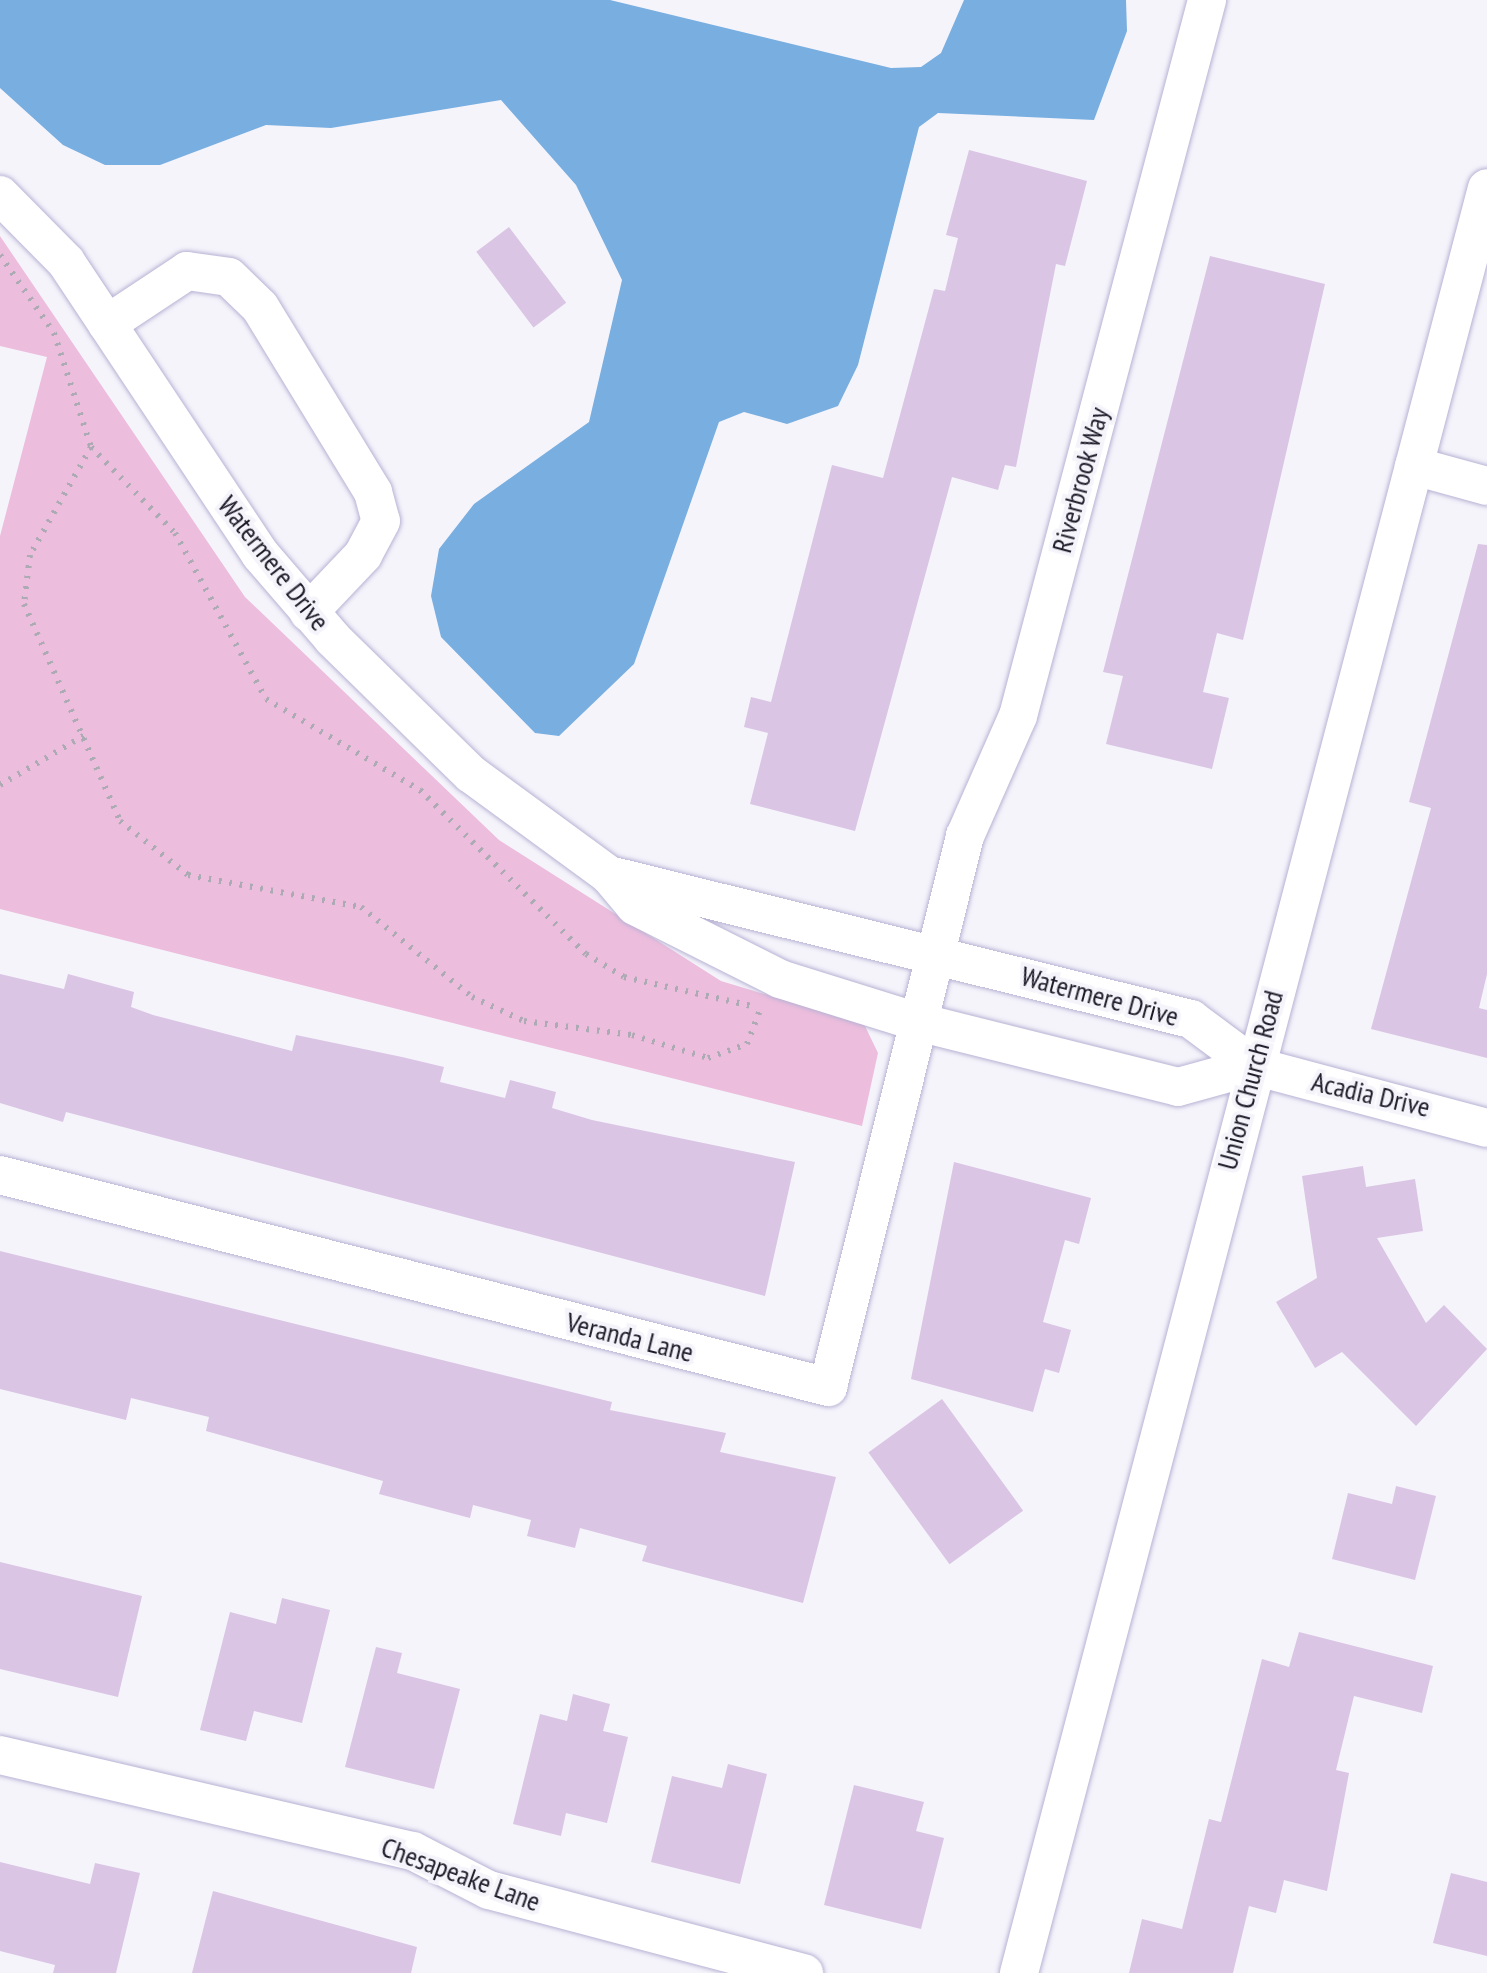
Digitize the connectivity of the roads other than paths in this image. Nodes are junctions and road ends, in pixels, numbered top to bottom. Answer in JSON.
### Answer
{"nodes":[{"id":1,"x":1207,"y":0,"type":"edge"},
{"id":2,"x":1487,"y":188,"type":"edge"},
{"id":3,"x":0,"y":195,"type":"edge"},
{"id":4,"x":107,"y":324,"type":"junction"},
{"id":5,"x":1414,"y":466,"type":"junction"},
{"id":6,"x":1487,"y":486,"type":"edge"},
{"id":7,"x":310,"y":612,"type":"junction"},
{"id":8,"x":610,"y":875,"type":"junction"},
{"id":9,"x":935,"y":954,"type":"junction"},
{"id":10,"x":918,"y":1022,"type":"junction"},
{"id":11,"x":1254,"y":1066,"type":"junction"},
{"id":12,"x":1487,"y":1128,"type":"edge"},
{"id":13,"x":0,"y":1175,"type":"edge"},
{"id":14,"x":0,"y":1755,"type":"edge"},
{"id":15,"x":804,"y":1973,"type":"edge"},
{"id":16,"x":1018,"y":1973,"type":"edge"}],
"edges":[{"from":1,"to":9,"type":"street","name":"Riverbrook Way"},
{"from":2,"to":5,"type":"street","name":"Union Church Road"},
{"from":3,"to":4,"type":"street","name":"Watermere Drive"},
{"from":4,"to":7,"type":"street","name":"Watermere Drive"},
{"from":4,"to":7,"type":"street"},
{"from":5,"to":6,"type":"street"},
{"from":5,"to":11,"type":"street","name":"Union Church Road"},
{"from":7,"to":8,"type":"street","name":"Watermere Drive"},
{"from":8,"to":9,"type":"street","name":"Watermere Drive"},
{"from":8,"to":10,"type":"street","name":"Watermere Drive"},
{"from":9,"to":10,"type":"street","name":"Veranda Lane"},
{"from":9,"to":11,"type":"street","name":"Watermere Drive"},
{"from":10,"to":11,"type":"street","name":"Watermere Drive"},
{"from":10,"to":13,"type":"street","name":"Veranda Lane"},
{"from":11,"to":12,"type":"street","name":"Acadia Drive"},
{"from":11,"to":16,"type":"street","name":"Union Church Road"},
{"from":14,"to":15,"type":"street","name":"Chesapeake Lane"}]}
